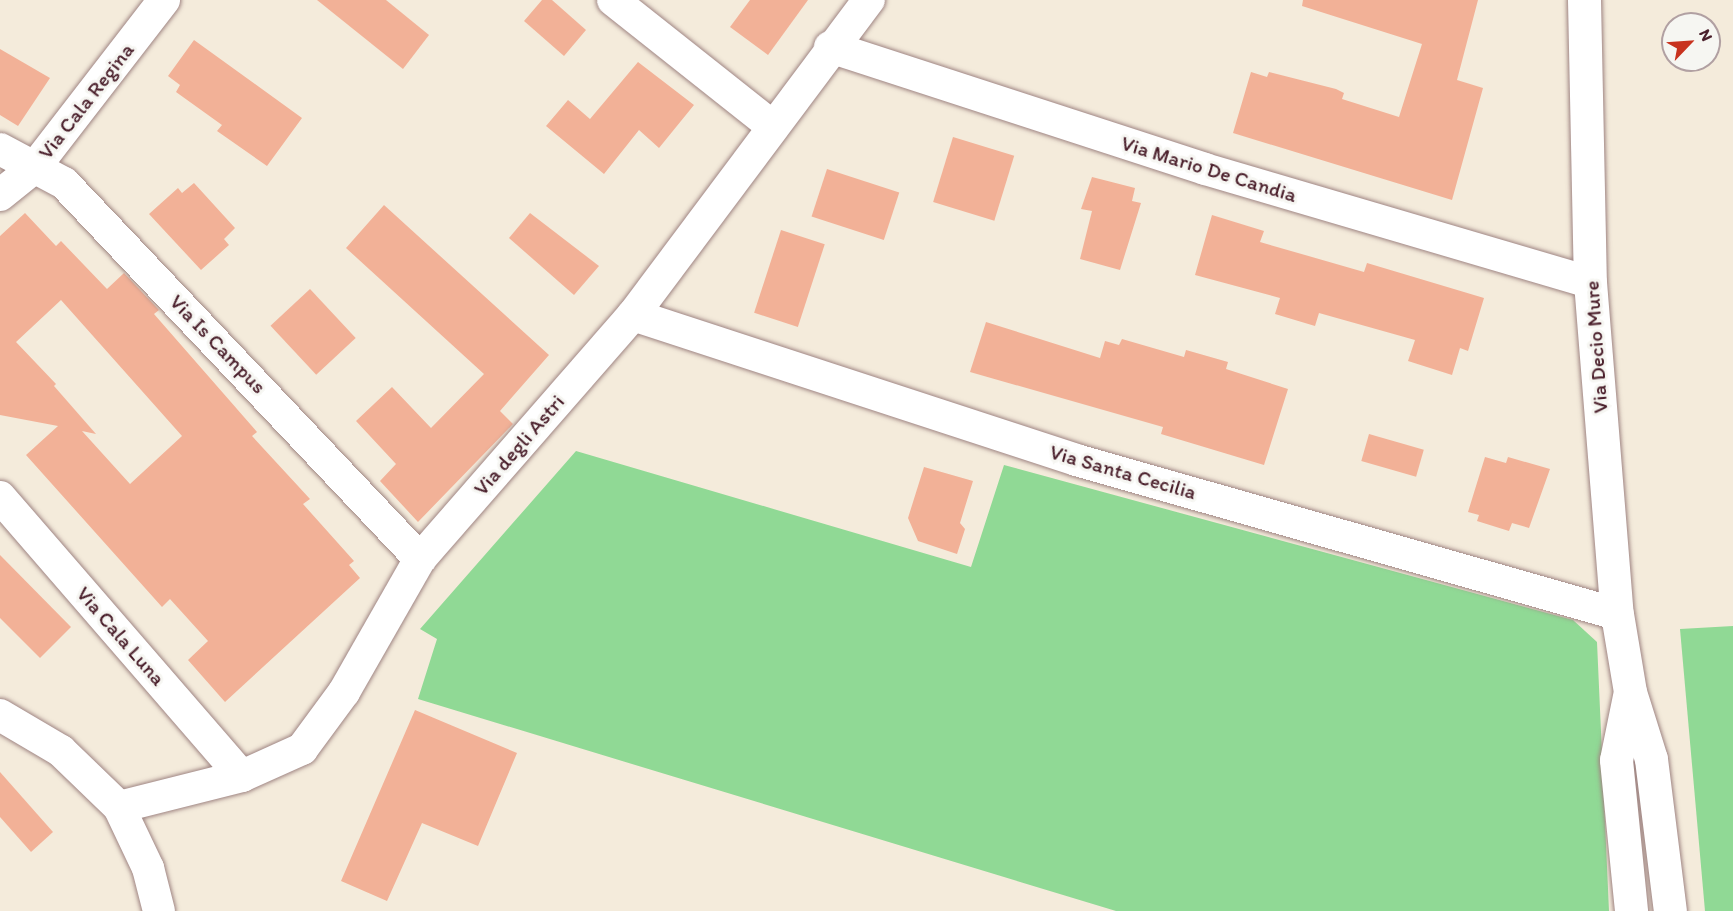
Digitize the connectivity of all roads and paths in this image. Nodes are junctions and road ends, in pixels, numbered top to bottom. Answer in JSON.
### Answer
{"nodes":[{"id":1,"x":164,"y":0,"type":"edge"},
{"id":2,"x":613,"y":0,"type":"edge"},
{"id":3,"x":868,"y":0,"type":"edge"},
{"id":4,"x":1584,"y":0,"type":"edge"},
{"id":5,"x":830,"y":47,"type":"junction"},
{"id":6,"x":772,"y":126,"type":"junction"},
{"id":7,"x":0,"y":149,"type":"edge"},
{"id":8,"x":35,"y":167,"type":"junction"},
{"id":9,"x":0,"y":195,"type":"edge"},
{"id":10,"x":1590,"y":282,"type":"junction"},
{"id":11,"x":633,"y":315,"type":"junction"},
{"id":12,"x":0,"y":497,"type":"edge"},
{"id":13,"x":420,"y":559,"type":"junction"},
{"id":14,"x":1617,"y":614,"type":"junction"},
{"id":15,"x":1630,"y":692,"type":"junction"},
{"id":16,"x":0,"y":715,"type":"edge"},
{"id":17,"x":242,"y":776,"type":"junction"},
{"id":18,"x":120,"y":807,"type":"junction"},
{"id":19,"x":159,"y":911,"type":"edge"},
{"id":20,"x":1631,"y":911,"type":"edge"},
{"id":21,"x":1670,"y":911,"type":"edge"}],
"edges":[{"from":1,"to":8,"type":"street","name":"Via Cala Regina"},
{"from":2,"to":6,"type":"street"},
{"from":3,"to":5,"type":"street","name":"Via degli Astri"},
{"from":4,"to":10,"type":"street","name":"Via Decio Mure"},
{"from":5,"to":6,"type":"street","name":"Via degli Astri"},
{"from":5,"to":10,"type":"street","name":"Via Mario De Candia"},
{"from":6,"to":11,"type":"street","name":"Via degli Astri"},
{"from":7,"to":8,"type":"street","name":"Via Is Campus"},
{"from":8,"to":9,"type":"street","name":"Via Cala Regina"},
{"from":8,"to":13,"type":"street","name":"Via Is Campus"},
{"from":10,"to":14,"type":"street","name":"Via Decio Mure"},
{"from":11,"to":13,"type":"street","name":"Via degli Astri"},
{"from":11,"to":14,"type":"street","name":"Via Santa Cecilia"},
{"from":12,"to":17,"type":"street","name":"Via Cala Luna"},
{"from":13,"to":17,"type":"street","name":"Via degli Astri"},
{"from":14,"to":15,"type":"street","name":"Via Decio Mure"},
{"from":15,"to":20,"type":"street","name":"Via Decio Mure"},
{"from":15,"to":21,"type":"street","name":"Via Decio Mure"},
{"from":16,"to":18,"type":"street"},
{"from":17,"to":18,"type":"street","name":"Via degli Astri"},
{"from":18,"to":19,"type":"street"}]}
